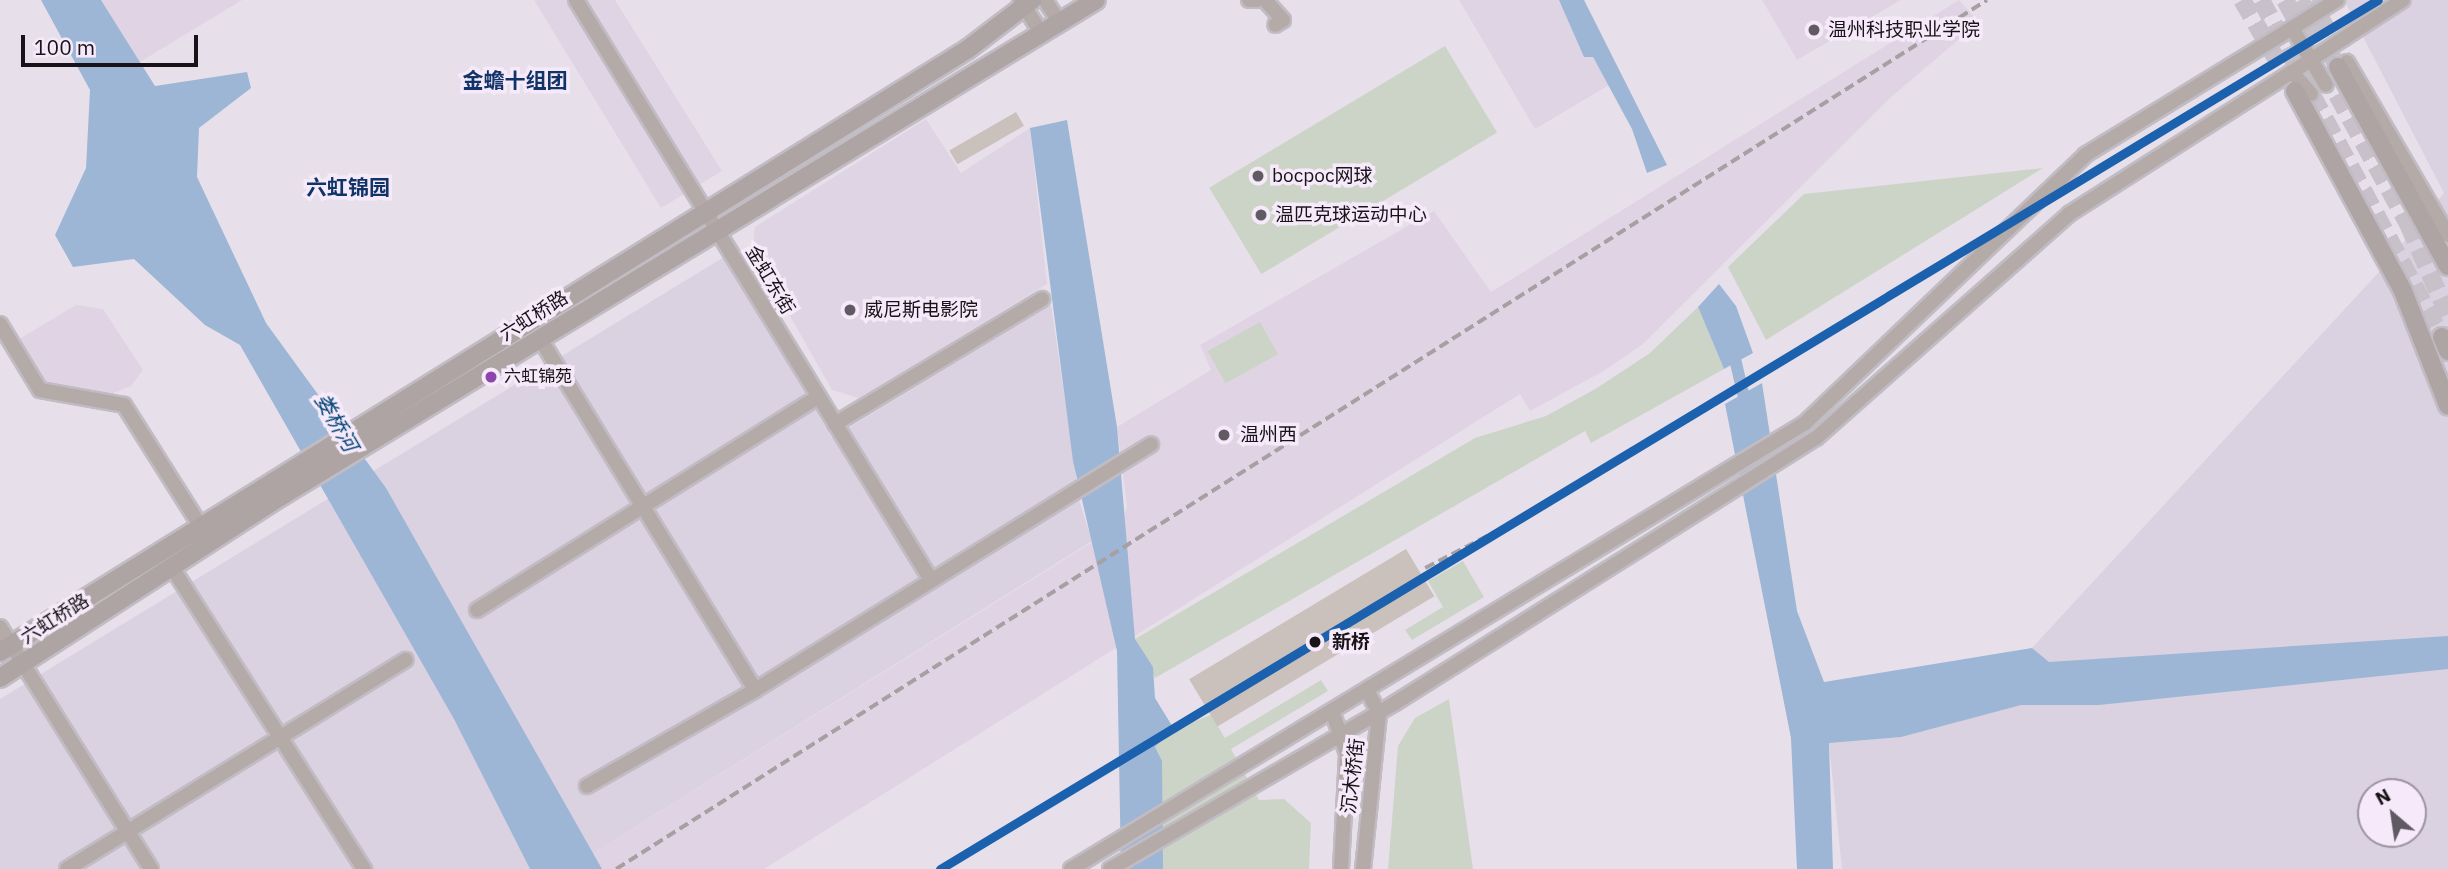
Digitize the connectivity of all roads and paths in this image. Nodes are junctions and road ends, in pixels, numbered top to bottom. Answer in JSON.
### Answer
{"nodes":[{"id":1,"x":576,"y":0,"type":"edge"},
{"id":2,"x":1045,"y":0,"type":"edge"},
{"id":3,"x":1096,"y":0,"type":"edge"},
{"id":4,"x":1249,"y":0,"type":"edge"},
{"id":5,"x":1257,"y":0,"type":"edge"},
{"id":6,"x":1265,"y":0,"type":"edge"},
{"id":7,"x":2337,"y":0,"type":"edge"},
{"id":8,"x":2403,"y":0,"type":"edge"},
{"id":9,"x":1025,"y":2,"type":"edge"},
{"id":10,"x":1060,"y":23,"type":"junction"},
{"id":11,"x":1275,"y":25,"type":"dead end"},
{"id":12,"x":2292,"y":28,"type":"junction"},
{"id":13,"x":1041,"y":32,"type":"junction"},
{"id":14,"x":2309,"y":58,"type":"junction"},
{"id":15,"x":2342,"y":64,"type":"joint"},
{"id":16,"x":2292,"y":72,"type":"junction"},
{"id":17,"x":2326,"y":85,"type":"dead end"},
{"id":18,"x":2303,"y":92,"type":"joint"},
{"id":19,"x":704,"y":209,"type":"junction"},
{"id":20,"x":715,"y":228,"type":"junction"},
{"id":21,"x":2447,"y":229,"type":"edge"},
{"id":22,"x":2448,"y":266,"type":"edge"},
{"id":23,"x":1042,"y":299,"type":"dead end"},
{"id":24,"x":0,"y":324,"type":"edge"},
{"id":25,"x":539,"y":337,"type":"junction"},
{"id":26,"x":818,"y":397,"type":"junction"},
{"id":27,"x":2448,"y":405,"type":"edge"},
{"id":28,"x":835,"y":424,"type":"junction"},
{"id":29,"x":1151,"y":444,"type":"dead end"},
{"id":30,"x":642,"y":506,"type":"junction"},
{"id":31,"x":200,"y":525,"type":"junction"},
{"id":32,"x":173,"y":569,"type":"junction"},
{"id":33,"x":931,"y":580,"type":"junction"},
{"id":34,"x":477,"y":610,"type":"dead end"},
{"id":35,"x":0,"y":627,"type":"edge"},
{"id":36,"x":6,"y":648,"type":"edge"},
{"id":37,"x":406,"y":660,"type":"dead end"},
{"id":38,"x":23,"y":663,"type":"junction"},
{"id":39,"x":0,"y":678,"type":"edge"},
{"id":40,"x":755,"y":690,"type":"junction"},
{"id":41,"x":1367,"y":690,"type":"junction"},
{"id":42,"x":1332,"y":711,"type":"junction"},
{"id":43,"x":1380,"y":713,"type":"junction"},
{"id":44,"x":1343,"y":734,"type":"junction"},
{"id":45,"x":281,"y":737,"type":"junction"},
{"id":46,"x":587,"y":786,"type":"dead end"},
{"id":47,"x":128,"y":831,"type":"junction"},
{"id":48,"x":66,"y":869,"type":"edge"},
{"id":49,"x":151,"y":869,"type":"edge"},
{"id":50,"x":364,"y":869,"type":"edge"},
{"id":51,"x":1071,"y":869,"type":"edge"},
{"id":52,"x":1110,"y":869,"type":"edge"},
{"id":53,"x":1341,"y":869,"type":"edge"},
{"id":54,"x":1363,"y":869,"type":"edge"}],
"edges":[{"from":1,"to":19,"type":"street","name":"金虹东街"},
{"from":2,"to":10,"type":"street"},
{"from":3,"to":10,"type":"main road","name":"六虹桥路"},
{"from":4,"to":5,"type":"street"},
{"from":6,"to":11,"type":"street"},
{"from":7,"to":12,"type":"street"},
{"from":8,"to":14,"type":"street"},
{"from":9,"to":13,"type":"street"},
{"from":9,"to":19,"type":"main road","name":"六虹桥路"},
{"from":10,"to":13,"type":"main road","name":"六虹桥路"},
{"from":12,"to":14,"type":"street"},
{"from":12,"to":41,"type":"street"},
{"from":13,"to":20,"type":"main road","name":"六虹桥路"},
{"from":14,"to":16,"type":"street"},
{"from":14,"to":17,"type":"street"},
{"from":15,"to":21,"type":"street"},
{"from":15,"to":22,"type":"main road"},
{"from":16,"to":18,"type":"street"},
{"from":16,"to":43,"type":"street"},
{"from":18,"to":27,"type":"main road"},
{"from":19,"to":20,"type":"street","name":"金虹东街"},
{"from":19,"to":31,"type":"main road","name":"六虹桥路"},
{"from":20,"to":25,"type":"main road","name":"六虹桥路"},
{"from":20,"to":26,"type":"street","name":"金虹东街"},
{"from":23,"to":28,"type":"street"},
{"from":24,"to":31,"type":"street"},
{"from":25,"to":30,"type":"street"},
{"from":25,"to":32,"type":"main road","name":"六虹桥路"},
{"from":26,"to":28,"type":"street","name":"金虹东街"},
{"from":26,"to":30,"type":"street"},
{"from":28,"to":33,"type":"street","name":"金虹东街"},
{"from":29,"to":33,"type":"street"},
{"from":30,"to":34,"type":"street"},
{"from":30,"to":40,"type":"street"},
{"from":31,"to":36,"type":"main road","name":"六虹桥路"},
{"from":32,"to":38,"type":"main road","name":"六虹桥路"},
{"from":32,"to":45,"type":"street"},
{"from":33,"to":40,"type":"street"},
{"from":35,"to":36,"type":"street"},
{"from":36,"to":38,"type":"street"},
{"from":37,"to":45,"type":"street"},
{"from":38,"to":39,"type":"main road","name":"六虹桥路"},
{"from":38,"to":47,"type":"street"},
{"from":40,"to":46,"type":"street"},
{"from":41,"to":42,"type":"street"},
{"from":41,"to":43,"type":"street"},
{"from":42,"to":44,"type":"street","name":"沉木桥街"},
{"from":42,"to":51,"type":"street"},
{"from":43,"to":44,"type":"street"},
{"from":43,"to":54,"type":"street","name":"沉木桥街"},
{"from":44,"to":52,"type":"street"},
{"from":44,"to":53,"type":"street","name":"沉木桥街"},
{"from":45,"to":47,"type":"street"},
{"from":45,"to":50,"type":"street"},
{"from":47,"to":48,"type":"street"},
{"from":47,"to":49,"type":"street"}]}
